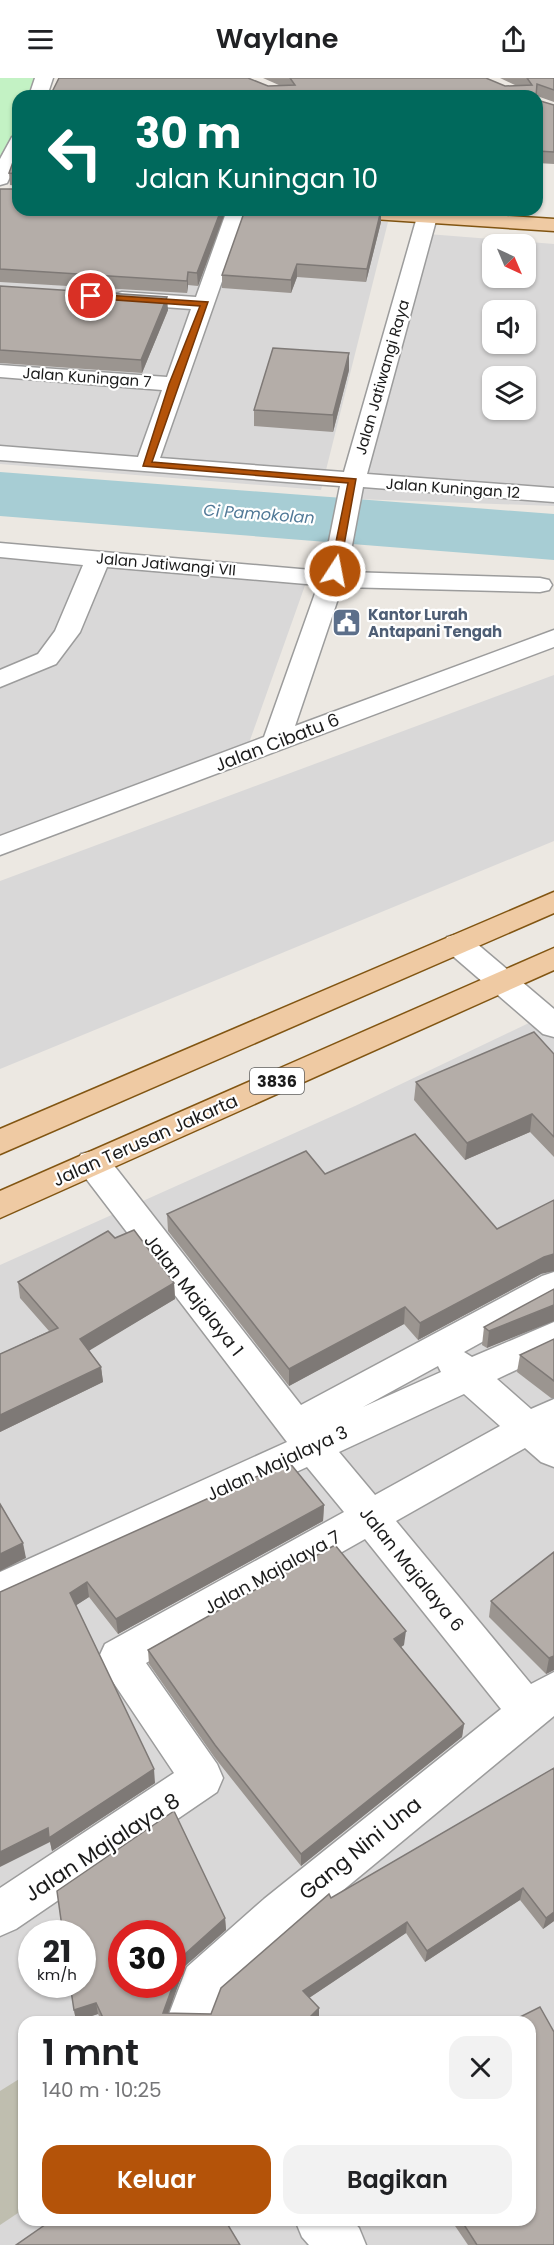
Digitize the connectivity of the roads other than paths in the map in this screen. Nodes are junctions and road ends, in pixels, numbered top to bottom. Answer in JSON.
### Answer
{"nodes":[{"id":1,"x":12,"y":160,"type":"edge"},
{"id":2,"x":3,"y":188,"type":"edge"},
{"id":3,"x":235,"y":216,"type":"edge"},
{"id":4,"x":413,"y":216,"type":"edge"},
{"id":5,"x":427,"y":217,"type":"junction"},
{"id":6,"x":554,"y":225,"type":"edge"},
{"id":7,"x":103,"y":297,"type":"edge"},
{"id":8,"x":205,"y":304,"type":"junction"},
{"id":9,"x":0,"y":371,"type":"edge"},
{"id":10,"x":173,"y":384,"type":"junction"},
{"id":11,"x":0,"y":453,"type":"edge"},
{"id":12,"x":147,"y":464,"type":"junction"},
{"id":13,"x":352,"y":484,"type":"junction"},
{"id":14,"x":554,"y":495,"type":"edge"},
{"id":15,"x":0,"y":550,"type":"edge"},
{"id":16,"x":98,"y":558,"type":"junction"},
{"id":17,"x":334,"y":575,"type":"junction"},
{"id":18,"x":540,"y":585,"type":"dead end"},
{"id":19,"x":554,"y":638,"type":"edge"},
{"id":20,"x":0,"y":654,"type":"edge"},
{"id":21,"x":47,"y":659,"type":"junction"},
{"id":22,"x":0,"y":679,"type":"edge"},
{"id":23,"x":276,"y":742,"type":"junction"},
{"id":24,"x":0,"y":846,"type":"edge"},
{"id":25,"x":554,"y":902,"type":"edge"},
{"id":26,"x":458,"y":944,"type":"junction"},
{"id":27,"x":554,"y":958,"type":"edge"},
{"id":28,"x":500,"y":982,"type":"junction"},
{"id":29,"x":554,"y":1026,"type":"edge"},
{"id":30,"x":0,"y":1142,"type":"edge"},
{"id":31,"x":93,"y":1163,"type":"junction"},
{"id":32,"x":0,"y":1204,"type":"edge"},
{"id":33,"x":554,"y":1286,"type":"edge"},
{"id":34,"x":554,"y":1314,"type":"edge"},
{"id":35,"x":554,"y":1336,"type":"edge"},
{"id":36,"x":439,"y":1350,"type":"junction"},
{"id":37,"x":554,"y":1414,"type":"edge"},
{"id":38,"x":296,"y":1426,"type":"junction"},
{"id":39,"x":554,"y":1451,"type":"edge"},
{"id":40,"x":0,"y":1591,"type":"edge"},
{"id":41,"x":541,"y":1701,"type":"edge"},
{"id":42,"x":202,"y":1778,"type":"joint"},
{"id":43,"x":0,"y":1914,"type":"edge"},
{"id":44,"x":191,"y":2016,"type":"edge"},
{"id":45,"x":325,"y":2226,"type":"edge"},
{"id":46,"x":342,"y":2245,"type":"edge"}],
"edges":[{"from":1,"to":2,"type":"street"},
{"from":3,"to":8,"type":"street"},
{"from":4,"to":5,"type":"main road"},
{"from":5,"to":6,"type":"main road"},
{"from":5,"to":13,"type":"street","name":"Jalan Jatiwangi Raya"},
{"from":7,"to":8,"type":"street"},
{"from":8,"to":10,"type":"street"},
{"from":9,"to":10,"type":"street","name":"Jalan Kuningan 7"},
{"from":10,"to":12,"type":"street"},
{"from":11,"to":12,"type":"street","name":"Jalan Kuningan 12"},
{"from":12,"to":13,"type":"street","name":"Jalan Kuningan 12"},
{"from":13,"to":14,"type":"street","name":"Jalan Kuningan 12"},
{"from":13,"to":17,"type":"street","name":"Jalan Jatiwangi Raya"},
{"from":15,"to":16,"type":"street","name":"Jalan Jatiwangi VII"},
{"from":16,"to":17,"type":"street","name":"Jalan Jatiwangi VII"},
{"from":16,"to":21,"type":"street"},
{"from":17,"to":18,"type":"street","name":"Jalan Jatiwangi VII"},
{"from":17,"to":23,"type":"street","name":"Jalan Jatiwangi Raya"},
{"from":19,"to":23,"type":"street","name":"Jalan Cibatu 6"},
{"from":20,"to":21,"type":"street"},
{"from":21,"to":22,"type":"street"},
{"from":23,"to":24,"type":"street","name":"Jalan Cibatu 6"},
{"from":25,"to":26,"type":"main road"},
{"from":26,"to":28,"type":"street"},
{"from":26,"to":30,"type":"main road"},
{"from":27,"to":28,"type":"main road","name":"Jalan Terusan Jakarta","number":"3836"},
{"from":28,"to":29,"type":"street"},
{"from":28,"to":31,"type":"main road","name":"Jalan Terusan Jakarta","number":"3836"},
{"from":31,"to":32,"type":"main road","name":"Jalan Terusan Jakarta","number":"3836"},
{"from":31,"to":38,"type":"street","name":"Jalan Majalaya 1"},
{"from":33,"to":36,"type":"street","name":"Jalan Majalaya 3"},
{"from":34,"to":38,"type":"street","name":"Jalan Majalaya 3"},
{"from":35,"to":40,"type":"street","name":"Jalan Majalaya 3"},
{"from":36,"to":38,"type":"street","name":"Jalan Majalaya 3"},
{"from":36,"to":39,"type":"street"},
{"from":37,"to":42,"type":"street","name":"Jalan Majalaya 7"},
{"from":38,"to":41,"type":"street","name":"Jalan Majalaya 6"},
{"from":41,"to":44,"type":"street","name":"Gang Nini Una"},
{"from":42,"to":43,"type":"street","name":"Jalan Majalaya 8"},
{"from":45,"to":46,"type":"street"}]}
